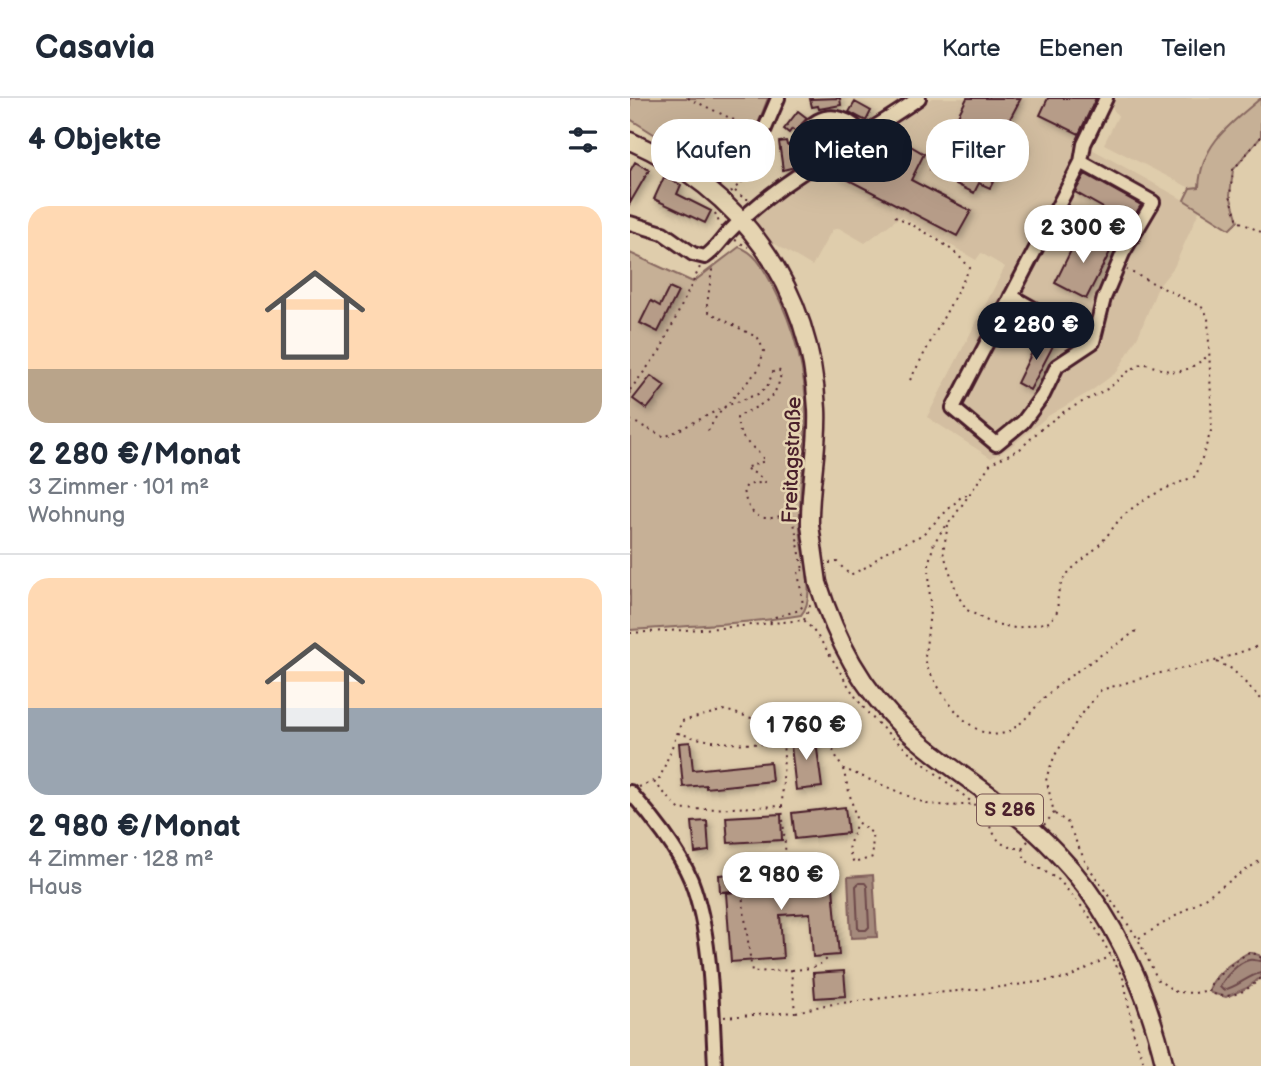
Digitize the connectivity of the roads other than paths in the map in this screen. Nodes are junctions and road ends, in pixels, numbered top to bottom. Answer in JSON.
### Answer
{"nodes":[{"id":1,"x":778,"y":98,"type":"edge"},
{"id":2,"x":919,"y":98,"type":"edge"},
{"id":3,"x":1106,"y":98,"type":"edge"},
{"id":4,"x":769,"y":119,"type":"edge"},
{"id":5,"x":888,"y":119,"type":"edge"},
{"id":6,"x":631,"y":141,"type":"edge"},
{"id":7,"x":1081,"y":162,"type":"junction"},
{"id":8,"x":789,"y":182,"type":"edge"},
{"id":9,"x":630,"y":223,"type":"edge"},
{"id":10,"x":735,"y":226,"type":"junction"},
{"id":11,"x":1011,"y":296,"type":"junction"},
{"id":12,"x":1093,"y":342,"type":"junction"},
{"id":13,"x":634,"y":790,"type":"edge"},
{"id":14,"x":715,"y":1066,"type":"edge"},
{"id":15,"x":1164,"y":1066,"type":"edge"}],
"edges":[{"from":1,"to":4,"type":"street"},
{"from":2,"to":5,"type":"street"},
{"from":3,"to":7,"type":"street"},
{"from":6,"to":10,"type":"main road","name":"Freitagstraße","number":"S 286"},
{"from":7,"to":11,"type":"street"},
{"from":7,"to":12,"type":"street"},
{"from":8,"to":10,"type":"street"},
{"from":9,"to":10,"type":"street"},
{"from":10,"to":15,"type":"main road","name":"Freitagstraße","number":"S 286","bridge":true},
{"from":11,"to":12,"type":"street"},
{"from":11,"to":12,"type":"street"},
{"from":13,"to":14,"type":"street"}]}
